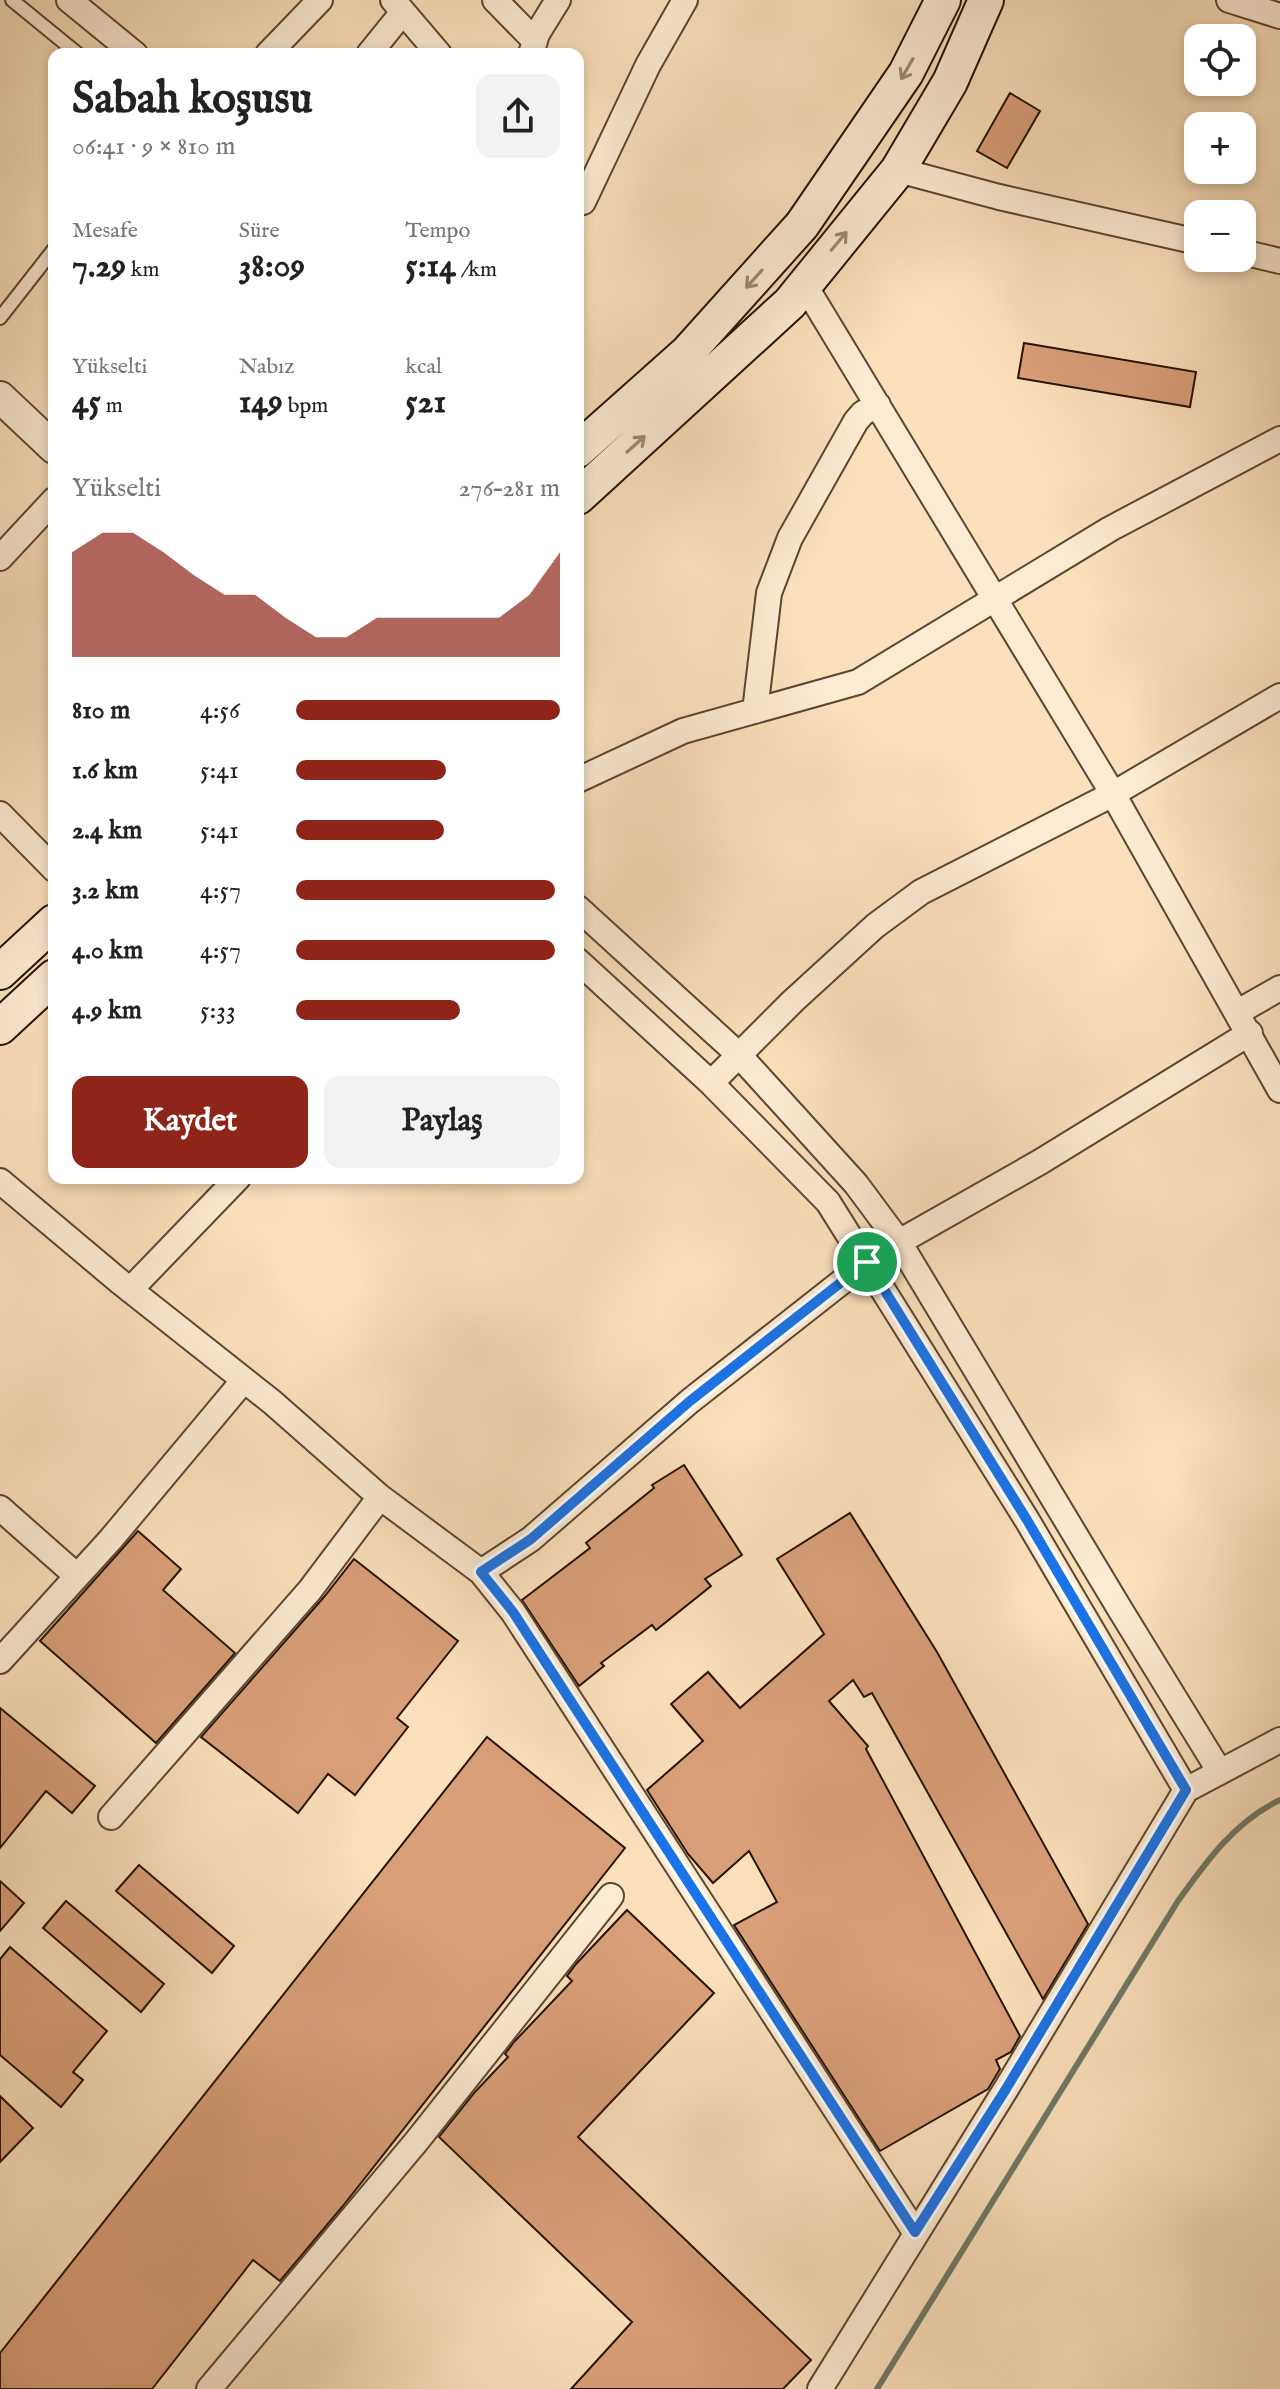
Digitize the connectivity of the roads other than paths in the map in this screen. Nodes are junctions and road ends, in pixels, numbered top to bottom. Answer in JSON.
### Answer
{"nodes":[{"id":1,"x":12,"y":0,"type":"edge"},
{"id":2,"x":69,"y":0,"type":"edge"},
{"id":3,"x":320,"y":0,"type":"edge"},
{"id":4,"x":495,"y":0,"type":"edge"},
{"id":5,"x":558,"y":0,"type":"edge"},
{"id":6,"x":685,"y":0,"type":"edge"},
{"id":7,"x":943,"y":0,"type":"edge"},
{"id":8,"x":986,"y":0,"type":"edge"},
{"id":9,"x":1229,"y":0,"type":"edge"},
{"id":10,"x":398,"y":6,"type":"edge"},
{"id":11,"x":1270,"y":9,"type":"edge"},
{"id":12,"x":71,"y":48,"type":"edge"},
{"id":13,"x":128,"y":48,"type":"edge"},
{"id":14,"x":274,"y":48,"type":"edge"},
{"id":15,"x":373,"y":48,"type":"edge"},
{"id":16,"x":434,"y":48,"type":"edge"},
{"id":17,"x":533,"y":48,"type":"edge"},
{"id":18,"x":898,"y":170,"type":"junction"},
{"id":19,"x":584,"y":200,"type":"edge"},
{"id":20,"x":1184,"y":239,"type":"edge"},
{"id":21,"x":1256,"y":255,"type":"edge"},
{"id":22,"x":48,"y":257,"type":"edge"},
{"id":23,"x":1280,"y":261,"type":"edge"},
{"id":24,"x":804,"y":284,"type":"junction"},
{"id":25,"x":0,"y":318,"type":"edge"},
{"id":26,"x":0,"y":397,"type":"edge"},
{"id":27,"x":878,"y":405,"type":"junction"},
{"id":28,"x":1280,"y":439,"type":"edge"},
{"id":29,"x":48,"y":442,"type":"edge"},
{"id":30,"x":584,"y":445,"type":"edge"},
{"id":31,"x":584,"y":492,"type":"edge"},
{"id":32,"x":48,"y":506,"type":"edge"},
{"id":33,"x":0,"y":558,"type":"edge"},
{"id":34,"x":996,"y":599,"type":"junction"},
{"id":35,"x":1280,"y":696,"type":"edge"},
{"id":36,"x":755,"y":711,"type":"junction"},
{"id":37,"x":584,"y":777,"type":"edge"},
{"id":38,"x":1113,"y":794,"type":"junction"},
{"id":39,"x":0,"y":814,"type":"edge"},
{"id":40,"x":48,"y":863,"type":"edge"},
{"id":41,"x":584,"y":913,"type":"edge"},
{"id":42,"x":48,"y":928,"type":"edge"},
{"id":43,"x":584,"y":967,"type":"edge"},
{"id":44,"x":0,"y":972,"type":"edge"},
{"id":45,"x":48,"y":983,"type":"edge"},
{"id":46,"x":1280,"y":988,"type":"edge"},
{"id":47,"x":1244,"y":1023,"type":"junction"},
{"id":48,"x":0,"y":1027,"type":"edge"},
{"id":49,"x":738,"y":1054,"type":"junction"},
{"id":50,"x":1277,"y":1078,"type":"edge"},
{"id":51,"x":711,"y":1083,"type":"junction"},
{"id":52,"x":0,"y":1181,"type":"edge"},
{"id":53,"x":232,"y":1184,"type":"edge"},
{"id":54,"x":899,"y":1242,"type":"junction"},
{"id":55,"x":867,"y":1262,"type":"junction"},
{"id":56,"x":130,"y":1290,"type":"junction"},
{"id":57,"x":244,"y":1380,"type":"junction"},
{"id":58,"x":380,"y":1497,"type":"junction"},
{"id":59,"x":0,"y":1508,"type":"edge"},
{"id":60,"x":481,"y":1572,"type":"junction"},
{"id":61,"x":77,"y":1576,"type":"junction"},
{"id":62,"x":0,"y":1661,"type":"edge"},
{"id":63,"x":1280,"y":1740,"type":"edge"},
{"id":64,"x":1220,"y":1772,"type":"junction"},
{"id":65,"x":1186,"y":1790,"type":"junction"},
{"id":66,"x":111,"y":1817,"type":"dead end"},
{"id":67,"x":611,"y":1896,"type":"dead end"},
{"id":68,"x":915,"y":2232,"type":"junction"},
{"id":69,"x":209,"y":2389,"type":"edge"},
{"id":70,"x":820,"y":2389,"type":"edge"}],
"edges":[{"from":1,"to":12,"type":"lane"},
{"from":2,"to":13,"type":"street"},
{"from":3,"to":14,"type":"street"},
{"from":4,"to":17,"type":"street"},
{"from":5,"to":17,"type":"street"},
{"from":6,"to":19,"type":"street"},
{"from":7,"to":30,"type":"main road","one_way":true},
{"from":8,"to":18,"type":"main road"},
{"from":9,"to":11,"type":"street"},
{"from":10,"to":15,"type":"street"},
{"from":10,"to":16,"type":"street"},
{"from":18,"to":20,"type":"street"},
{"from":24,"to":18,"type":"main road","one_way":true},
{"from":21,"to":23,"type":"street"},
{"from":22,"to":25,"type":"lane"},
{"from":24,"to":27,"type":"street"},
{"from":31,"to":24,"type":"main road","one_way":true},
{"from":26,"to":29,"type":"street"},
{"from":27,"to":34,"type":"street"},
{"from":27,"to":36,"type":"street"},
{"from":28,"to":34,"type":"street"},
{"from":32,"to":33,"type":"street"},
{"from":34,"to":36,"type":"street"},
{"from":34,"to":38,"type":"street"},
{"from":35,"to":38,"type":"street"},
{"from":36,"to":37,"type":"street"},
{"from":38,"to":47,"type":"street"},
{"from":38,"to":49,"type":"street"},
{"from":39,"to":40,"type":"street"},
{"from":41,"to":49,"type":"street"},
{"from":42,"to":44,"type":"main road"},
{"from":43,"to":51,"type":"street"},
{"from":45,"to":48,"type":"main road"},
{"from":46,"to":47,"type":"street"},
{"from":47,"to":50,"type":"street"},
{"from":47,"to":54,"type":"street"},
{"from":49,"to":51,"type":"street"},
{"from":49,"to":54,"type":"street"},
{"from":51,"to":55,"type":"street"},
{"from":52,"to":56,"type":"street"},
{"from":53,"to":56,"type":"street"},
{"from":54,"to":64,"type":"street"},
{"from":55,"to":60,"type":"street"},
{"from":55,"to":65,"type":"street"},
{"from":56,"to":57,"type":"street"},
{"from":57,"to":58,"type":"street"},
{"from":57,"to":61,"type":"street"},
{"from":58,"to":60,"type":"street"},
{"from":58,"to":66,"type":"street"},
{"from":59,"to":61,"type":"street"},
{"from":60,"to":68,"type":"street"},
{"from":61,"to":62,"type":"street"},
{"from":63,"to":64,"type":"street"},
{"from":64,"to":65,"type":"street"},
{"from":65,"to":68,"type":"street"},
{"from":67,"to":69,"type":"street"},
{"from":68,"to":70,"type":"street"}]}
